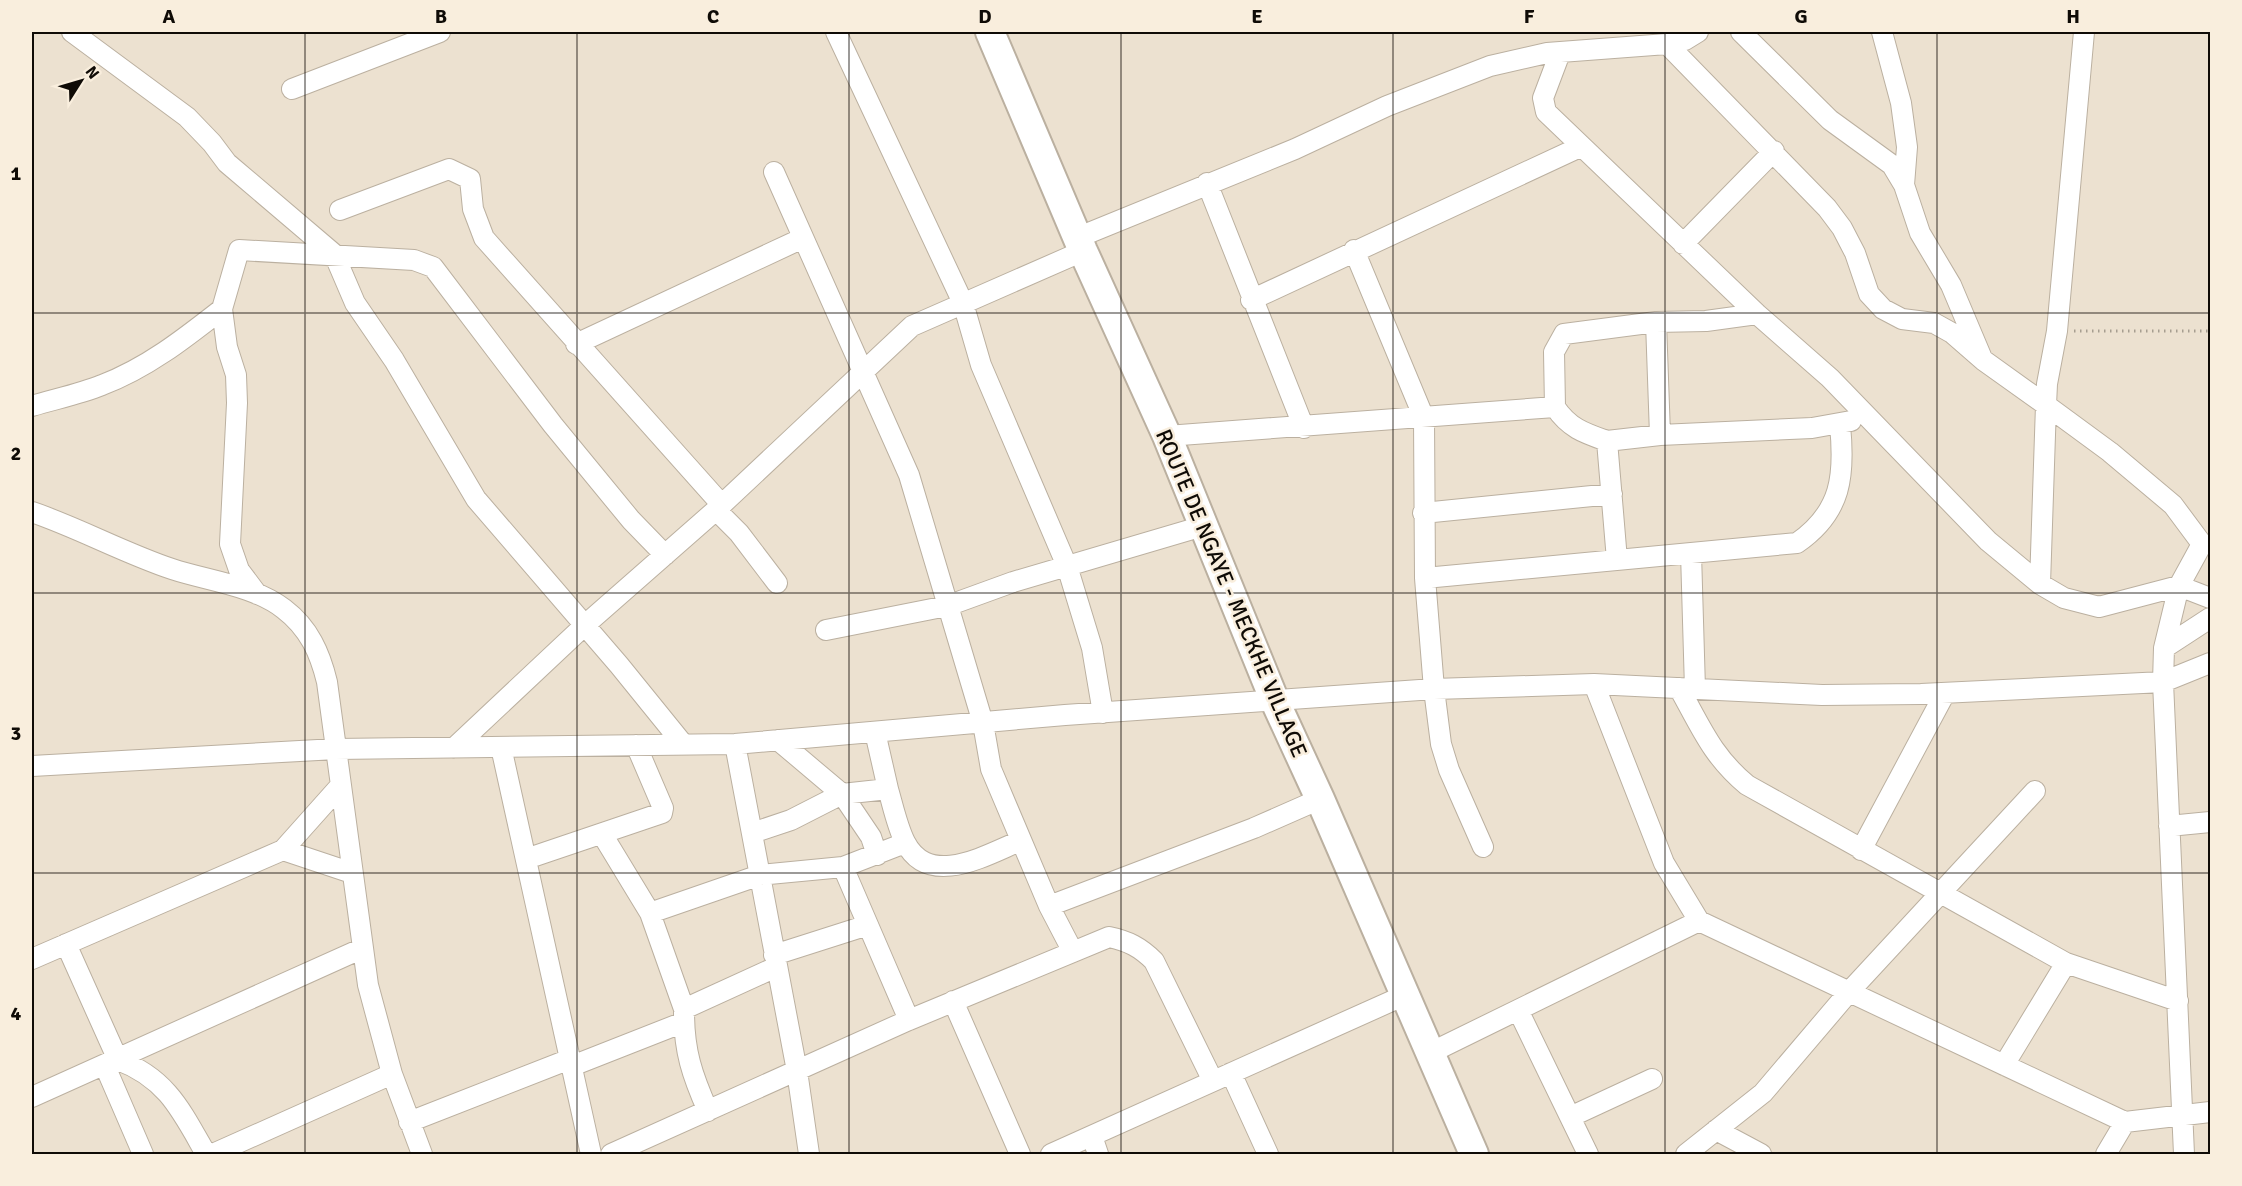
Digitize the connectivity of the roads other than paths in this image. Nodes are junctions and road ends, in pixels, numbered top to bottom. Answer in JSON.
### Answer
{"nodes":[{"id":1,"x":72,"y":32,"type":"edge"},
{"id":2,"x":440,"y":32,"type":"edge"},
{"id":3,"x":836,"y":32,"type":"edge"},
{"id":4,"x":990,"y":32,"type":"edge"},
{"id":5,"x":1698,"y":32,"type":"edge"},
{"id":6,"x":1741,"y":32,"type":"edge"},
{"id":7,"x":1882,"y":32,"type":"edge"},
{"id":8,"x":2084,"y":32,"type":"edge"},
{"id":9,"x":1667,"y":44,"type":"junction"},
{"id":10,"x":1560,"y":53,"type":"junction"},
{"id":11,"x":291,"y":89,"type":"dead end"},
{"id":12,"x":1581,"y":147,"type":"junction"},
{"id":13,"x":1774,"y":151,"type":"junction"},
{"id":14,"x":774,"y":172,"type":"dead end"},
{"id":15,"x":1207,"y":183,"type":"junction"},
{"id":16,"x":1904,"y":185,"type":"junction"},
{"id":17,"x":340,"y":210,"type":"dead end"},
{"id":18,"x":803,"y":238,"type":"junction"},
{"id":19,"x":1081,"y":244,"type":"junction"},
{"id":20,"x":1683,"y":244,"type":"junction"},
{"id":21,"x":1354,"y":250,"type":"junction"},
{"id":22,"x":334,"y":254,"type":"junction"},
{"id":23,"x":1251,"y":300,"type":"junction"},
{"id":24,"x":963,"y":303,"type":"junction"},
{"id":25,"x":222,"y":309,"type":"junction"},
{"id":26,"x":1757,"y":314,"type":"junction"},
{"id":27,"x":1656,"y":322,"type":"junction"},
{"id":28,"x":576,"y":344,"type":"junction"},
{"id":29,"x":1983,"y":360,"type":"junction"},
{"id":30,"x":864,"y":372,"type":"junction"},
{"id":31,"x":2046,"y":405,"type":"junction"},
{"id":32,"x":32,"y":406,"type":"edge"},
{"id":33,"x":1555,"y":407,"type":"junction"},
{"id":34,"x":1866,"y":417,"type":"junction"},
{"id":35,"x":1424,"y":418,"type":"junction"},
{"id":36,"x":1840,"y":425,"type":"junction"},
{"id":37,"x":1304,"y":428,"type":"junction"},
{"id":38,"x":1660,"y":435,"type":"junction"},
{"id":39,"x":1167,"y":436,"type":"junction"},
{"id":40,"x":1607,"y":441,"type":"junction"},
{"id":41,"x":1612,"y":494,"type":"junction"},
{"id":42,"x":719,"y":508,"type":"junction"},
{"id":43,"x":32,"y":512,"type":"edge"},
{"id":44,"x":1423,"y":513,"type":"junction"},
{"id":45,"x":1203,"y":526,"type":"junction"},
{"id":46,"x":2206,"y":547,"type":"edge"},
{"id":47,"x":1690,"y":553,"type":"junction"},
{"id":48,"x":665,"y":555,"type":"junction"},
{"id":49,"x":1617,"y":560,"type":"junction"},
{"id":50,"x":1067,"y":566,"type":"junction"},
{"id":51,"x":1425,"y":578,"type":"junction"},
{"id":52,"x":777,"y":583,"type":"dead end"},
{"id":53,"x":2040,"y":584,"type":"junction"},
{"id":54,"x":2179,"y":586,"type":"junction"},
{"id":55,"x":257,"y":594,"type":"junction"},
{"id":56,"x":2211,"y":598,"type":"edge"},
{"id":57,"x":947,"y":606,"type":"junction"},
{"id":58,"x":2211,"y":618,"type":"edge"},
{"id":59,"x":585,"y":625,"type":"junction"},
{"id":60,"x":826,"y":630,"type":"dead end"},
{"id":61,"x":2164,"y":648,"type":"junction"},
{"id":62,"x":2211,"y":663,"type":"edge"},
{"id":63,"x":2163,"y":682,"type":"junction"},
{"id":64,"x":1594,"y":684,"type":"junction"},
{"id":65,"x":1687,"y":688,"type":"junction"},
{"id":66,"x":1434,"y":689,"type":"junction"},
{"id":67,"x":1945,"y":693,"type":"junction"},
{"id":68,"x":1274,"y":699,"type":"junction"},
{"id":69,"x":1103,"y":713,"type":"junction"},
{"id":70,"x":983,"y":723,"type":"junction"},
{"id":71,"x":875,"y":732,"type":"junction"},
{"id":72,"x":778,"y":740,"type":"junction"},
{"id":73,"x":683,"y":744,"type":"junction"},
{"id":74,"x":735,"y":744,"type":"junction"},
{"id":75,"x":636,"y":745,"type":"junction"},
{"id":76,"x":501,"y":747,"type":"junction"},
{"id":77,"x":454,"y":748,"type":"junction"},
{"id":78,"x":336,"y":749,"type":"junction"},
{"id":79,"x":32,"y":766,"type":"edge"},
{"id":80,"x":340,"y":785,"type":"junction"},
{"id":81,"x":888,"y":789,"type":"junction"},
{"id":82,"x":2035,"y":791,"type":"dead end"},
{"id":83,"x":842,"y":794,"type":"junction"},
{"id":84,"x":1320,"y":798,"type":"junction"},
{"id":85,"x":2211,"y":822,"type":"edge"},
{"id":86,"x":2169,"y":826,"type":"junction"},
{"id":87,"x":752,"y":832,"type":"junction"},
{"id":88,"x":602,"y":834,"type":"junction"},
{"id":89,"x":1020,"y":841,"type":"junction"},
{"id":90,"x":905,"y":843,"type":"junction"},
{"id":91,"x":1483,"y":847,"type":"dead end"},
{"id":92,"x":282,"y":850,"type":"junction"},
{"id":93,"x":1861,"y":850,"type":"junction"},
{"id":94,"x":877,"y":855,"type":"junction"},
{"id":95,"x":526,"y":859,"type":"junction"},
{"id":96,"x":843,"y":867,"type":"junction"},
{"id":97,"x":352,"y":873,"type":"junction"},
{"id":98,"x":760,"y":875,"type":"junction"},
{"id":99,"x":1941,"y":894,"type":"junction"},
{"id":100,"x":1049,"y":906,"type":"junction"},
{"id":101,"x":650,"y":914,"type":"junction"},
{"id":102,"x":1699,"y":921,"type":"junction"},
{"id":103,"x":868,"y":925,"type":"junction"},
{"id":104,"x":66,"y":944,"type":"junction"},
{"id":105,"x":363,"y":948,"type":"junction"},
{"id":106,"x":1073,"y":952,"type":"junction"},
{"id":107,"x":32,"y":959,"type":"edge"},
{"id":108,"x":775,"y":961,"type":"junction"},
{"id":109,"x":2066,"y":963,"type":"junction"},
{"id":110,"x":1848,"y":993,"type":"junction"},
{"id":111,"x":1405,"y":994,"type":"junction"},
{"id":112,"x":953,"y":1001,"type":"junction"},
{"id":113,"x":2178,"y":1002,"type":"junction"},
{"id":114,"x":1519,"y":1012,"type":"junction"},
{"id":115,"x":684,"y":1016,"type":"junction"},
{"id":116,"x":909,"y":1020,"type":"junction"},
{"id":117,"x":1430,"y":1053,"type":"junction"},
{"id":118,"x":111,"y":1063,"type":"junction"},
{"id":119,"x":571,"y":1063,"type":"junction"},
{"id":120,"x":2004,"y":1065,"type":"junction"},
{"id":121,"x":797,"y":1071,"type":"junction"},
{"id":122,"x":1232,"y":1073,"type":"junction"},
{"id":123,"x":392,"y":1074,"type":"junction"},
{"id":124,"x":1652,"y":1079,"type":"dead end"},
{"id":125,"x":1213,"y":1081,"type":"junction"},
{"id":126,"x":32,"y":1097,"type":"edge"},
{"id":127,"x":708,"y":1111,"type":"junction"},
{"id":128,"x":2211,"y":1112,"type":"edge"},
{"id":129,"x":2181,"y":1116,"type":"junction"},
{"id":130,"x":1570,"y":1117,"type":"junction"},
{"id":131,"x":409,"y":1122,"type":"junction"},
{"id":132,"x":2125,"y":1122,"type":"junction"},
{"id":133,"x":1716,"y":1130,"type":"junction"},
{"id":134,"x":1095,"y":1146,"type":"edge"},
{"id":135,"x":143,"y":1155,"type":"edge"},
{"id":136,"x":206,"y":1155,"type":"edge"},
{"id":137,"x":213,"y":1155,"type":"edge"},
{"id":138,"x":422,"y":1155,"type":"edge"},
{"id":139,"x":591,"y":1155,"type":"edge"},
{"id":140,"x":611,"y":1155,"type":"edge"},
{"id":141,"x":809,"y":1155,"type":"edge"},
{"id":142,"x":1020,"y":1155,"type":"edge"},
{"id":143,"x":1051,"y":1155,"type":"edge"},
{"id":144,"x":1268,"y":1155,"type":"edge"},
{"id":145,"x":1474,"y":1155,"type":"edge"},
{"id":146,"x":1588,"y":1155,"type":"edge"},
{"id":147,"x":1686,"y":1155,"type":"edge"},
{"id":148,"x":1761,"y":1155,"type":"edge"},
{"id":149,"x":2106,"y":1155,"type":"edge"},
{"id":150,"x":2184,"y":1155,"type":"edge"}],
"edges":[{"from":1,"to":22,"type":"street"},
{"from":2,"to":11,"type":"street"},
{"from":3,"to":24,"type":"street"},
{"from":4,"to":19,"type":"main road","name":"ROUTE DE NGAYE - MECKHE VILLAGE"},
{"from":5,"to":9,"type":"street"},
{"from":6,"to":16,"type":"street"},
{"from":7,"to":16,"type":"street"},
{"from":8,"to":31,"type":"street"},
{"from":9,"to":10,"type":"street"},
{"from":9,"to":13,"type":"street"},
{"from":10,"to":12,"type":"street"},
{"from":10,"to":15,"type":"street"},
{"from":12,"to":20,"type":"street"},
{"from":12,"to":21,"type":"street"},
{"from":13,"to":20,"type":"street"},
{"from":13,"to":29,"type":"street"},
{"from":14,"to":18,"type":"street"},
{"from":15,"to":19,"type":"street"},
{"from":15,"to":23,"type":"street"},
{"from":16,"to":29,"type":"street"},
{"from":17,"to":28,"type":"street"},
{"from":18,"to":28,"type":"street"},
{"from":18,"to":30,"type":"street"},
{"from":19,"to":24,"type":"street"},
{"from":19,"to":39,"type":"main road","name":"ROUTE DE NGAYE - MECKHE VILLAGE"},
{"from":20,"to":26,"type":"street"},
{"from":21,"to":23,"type":"street"},
{"from":21,"to":35,"type":"street"},
{"from":22,"to":25,"type":"street"},
{"from":22,"to":48,"type":"street"},
{"from":22,"to":59,"type":"street"},
{"from":23,"to":37,"type":"street"},
{"from":24,"to":30,"type":"street"},
{"from":24,"to":50,"type":"street"},
{"from":25,"to":32,"type":"street"},
{"from":25,"to":55,"type":"street"},
{"from":26,"to":27,"type":"street"},
{"from":26,"to":34,"type":"street"},
{"from":27,"to":33,"type":"street"},
{"from":27,"to":38,"type":"street"},
{"from":28,"to":42,"type":"street"},
{"from":29,"to":31,"type":"street"},
{"from":30,"to":42,"type":"street"},
{"from":30,"to":57,"type":"street"},
{"from":31,"to":46,"type":"street"},
{"from":31,"to":53,"type":"street"},
{"from":33,"to":35,"type":"street"},
{"from":33,"to":40,"type":"street"},
{"from":34,"to":36,"type":"street"},
{"from":34,"to":53,"type":"street"},
{"from":35,"to":37,"type":"street"},
{"from":35,"to":44,"type":"street"},
{"from":36,"to":38,"type":"street"},
{"from":36,"to":47,"type":"street"},
{"from":37,"to":39,"type":"street"},
{"from":38,"to":40,"type":"street"},
{"from":39,"to":45,"type":"main road","name":"ROUTE DE NGAYE - MECKHE VILLAGE"},
{"from":40,"to":41,"type":"street"},
{"from":41,"to":44,"type":"street"},
{"from":41,"to":49,"type":"street"},
{"from":42,"to":48,"type":"street"},
{"from":42,"to":52,"type":"street"},
{"from":43,"to":55,"type":"street"},
{"from":44,"to":51,"type":"street"},
{"from":45,"to":50,"type":"street"},
{"from":45,"to":68,"type":"main road","name":"ROUTE DE NGAYE - MECKHE VILLAGE"},
{"from":46,"to":54,"type":"street"},
{"from":47,"to":49,"type":"street"},
{"from":47,"to":65,"type":"street"},
{"from":48,"to":59,"type":"street"},
{"from":49,"to":51,"type":"street"},
{"from":50,"to":57,"type":"street"},
{"from":50,"to":69,"type":"street"},
{"from":51,"to":66,"type":"street"},
{"from":53,"to":54,"type":"street"},
{"from":54,"to":56,"type":"street"},
{"from":54,"to":61,"type":"street"},
{"from":55,"to":78,"type":"street"},
{"from":57,"to":60,"type":"street"},
{"from":57,"to":70,"type":"street"},
{"from":58,"to":61,"type":"street"},
{"from":59,"to":73,"type":"street"},
{"from":59,"to":77,"type":"street"},
{"from":61,"to":63,"type":"street"},
{"from":62,"to":63,"type":"street"},
{"from":63,"to":67,"type":"street"},
{"from":63,"to":86,"type":"street"},
{"from":64,"to":65,"type":"street"},
{"from":64,"to":66,"type":"street"},
{"from":64,"to":102,"type":"street"},
{"from":65,"to":67,"type":"street"},
{"from":65,"to":93,"type":"street"},
{"from":66,"to":68,"type":"street"},
{"from":66,"to":91,"type":"street"},
{"from":67,"to":93,"type":"street"},
{"from":68,"to":69,"type":"street"},
{"from":68,"to":84,"type":"main road","name":"ROUTE DE NGAYE - MECKHE VILLAGE"},
{"from":69,"to":70,"type":"street"},
{"from":70,"to":71,"type":"street"},
{"from":70,"to":89,"type":"street"},
{"from":71,"to":72,"type":"street"},
{"from":71,"to":81,"type":"street"},
{"from":72,"to":74,"type":"street"},
{"from":72,"to":83,"type":"street"},
{"from":73,"to":74,"type":"street"},
{"from":73,"to":75,"type":"street"},
{"from":74,"to":87,"type":"street"},
{"from":75,"to":76,"type":"street"},
{"from":75,"to":88,"type":"street"},
{"from":76,"to":77,"type":"street"},
{"from":76,"to":95,"type":"street"},
{"from":77,"to":78,"type":"street"},
{"from":78,"to":79,"type":"street"},
{"from":78,"to":80,"type":"street"},
{"from":80,"to":92,"type":"street"},
{"from":80,"to":97,"type":"street"},
{"from":81,"to":83,"type":"street"},
{"from":81,"to":90,"type":"street"},
{"from":82,"to":99,"type":"street"},
{"from":83,"to":87,"type":"street"},
{"from":83,"to":94,"type":"street"},
{"from":84,"to":100,"type":"street"},
{"from":84,"to":111,"type":"main road","name":"ROUTE DE NGAYE - MECKHE VILLAGE"},
{"from":85,"to":86,"type":"street"},
{"from":86,"to":113,"type":"street"},
{"from":87,"to":98,"type":"street"},
{"from":88,"to":95,"type":"street"},
{"from":88,"to":101,"type":"street"},
{"from":89,"to":90,"type":"street"},
{"from":89,"to":100,"type":"street"},
{"from":90,"to":94,"type":"street"},
{"from":92,"to":97,"type":"street"},
{"from":92,"to":104,"type":"street"},
{"from":93,"to":99,"type":"street"},
{"from":94,"to":96,"type":"street"},
{"from":95,"to":119,"type":"street"},
{"from":96,"to":98,"type":"street"},
{"from":96,"to":103,"type":"street"},
{"from":97,"to":105,"type":"street"},
{"from":98,"to":101,"type":"street"},
{"from":98,"to":108,"type":"street"},
{"from":99,"to":109,"type":"street"},
{"from":99,"to":110,"type":"street"},
{"from":100,"to":106,"type":"street"},
{"from":101,"to":115,"type":"street"},
{"from":102,"to":110,"type":"street"},
{"from":102,"to":114,"type":"street"},
{"from":103,"to":108,"type":"street"},
{"from":103,"to":116,"type":"street"},
{"from":104,"to":107,"type":"street"},
{"from":104,"to":118,"type":"street"},
{"from":105,"to":118,"type":"street"},
{"from":105,"to":123,"type":"street"},
{"from":106,"to":112,"type":"street"},
{"from":106,"to":125,"type":"street"},
{"from":108,"to":115,"type":"street"},
{"from":108,"to":121,"type":"street"},
{"from":109,"to":113,"type":"street"},
{"from":109,"to":120,"type":"street"},
{"from":110,"to":120,"type":"street"},
{"from":110,"to":133,"type":"street"},
{"from":111,"to":117,"type":"main road","name":"ROUTE DE NGAYE - MECKHE VILLAGE"},
{"from":111,"to":122,"type":"street"},
{"from":112,"to":116,"type":"street"},
{"from":112,"to":142,"type":"street"},
{"from":113,"to":129,"type":"street"},
{"from":114,"to":117,"type":"street"},
{"from":114,"to":130,"type":"street"},
{"from":115,"to":119,"type":"street"},
{"from":115,"to":127,"type":"street"},
{"from":116,"to":121,"type":"street"},
{"from":117,"to":145,"type":"main road","name":"ROUTE DE NGAYE - MECKHE VILLAGE"},
{"from":118,"to":126,"type":"street"},
{"from":118,"to":135,"type":"street"},
{"from":118,"to":136,"type":"street"},
{"from":119,"to":131,"type":"street"},
{"from":119,"to":139,"type":"street"},
{"from":120,"to":132,"type":"street"},
{"from":121,"to":127,"type":"street"},
{"from":121,"to":141,"type":"street"},
{"from":122,"to":125,"type":"street"},
{"from":122,"to":144,"type":"street"},
{"from":123,"to":131,"type":"street"},
{"from":123,"to":137,"type":"street"},
{"from":124,"to":130,"type":"street"},
{"from":125,"to":134,"type":"street"},
{"from":127,"to":140,"type":"street"},
{"from":128,"to":129,"type":"street"},
{"from":129,"to":132,"type":"street"},
{"from":129,"to":150,"type":"street"},
{"from":130,"to":146,"type":"street"},
{"from":131,"to":138,"type":"street"},
{"from":132,"to":149,"type":"street"},
{"from":133,"to":147,"type":"street"},
{"from":133,"to":148,"type":"street"},
{"from":134,"to":143,"type":"street"}]}
